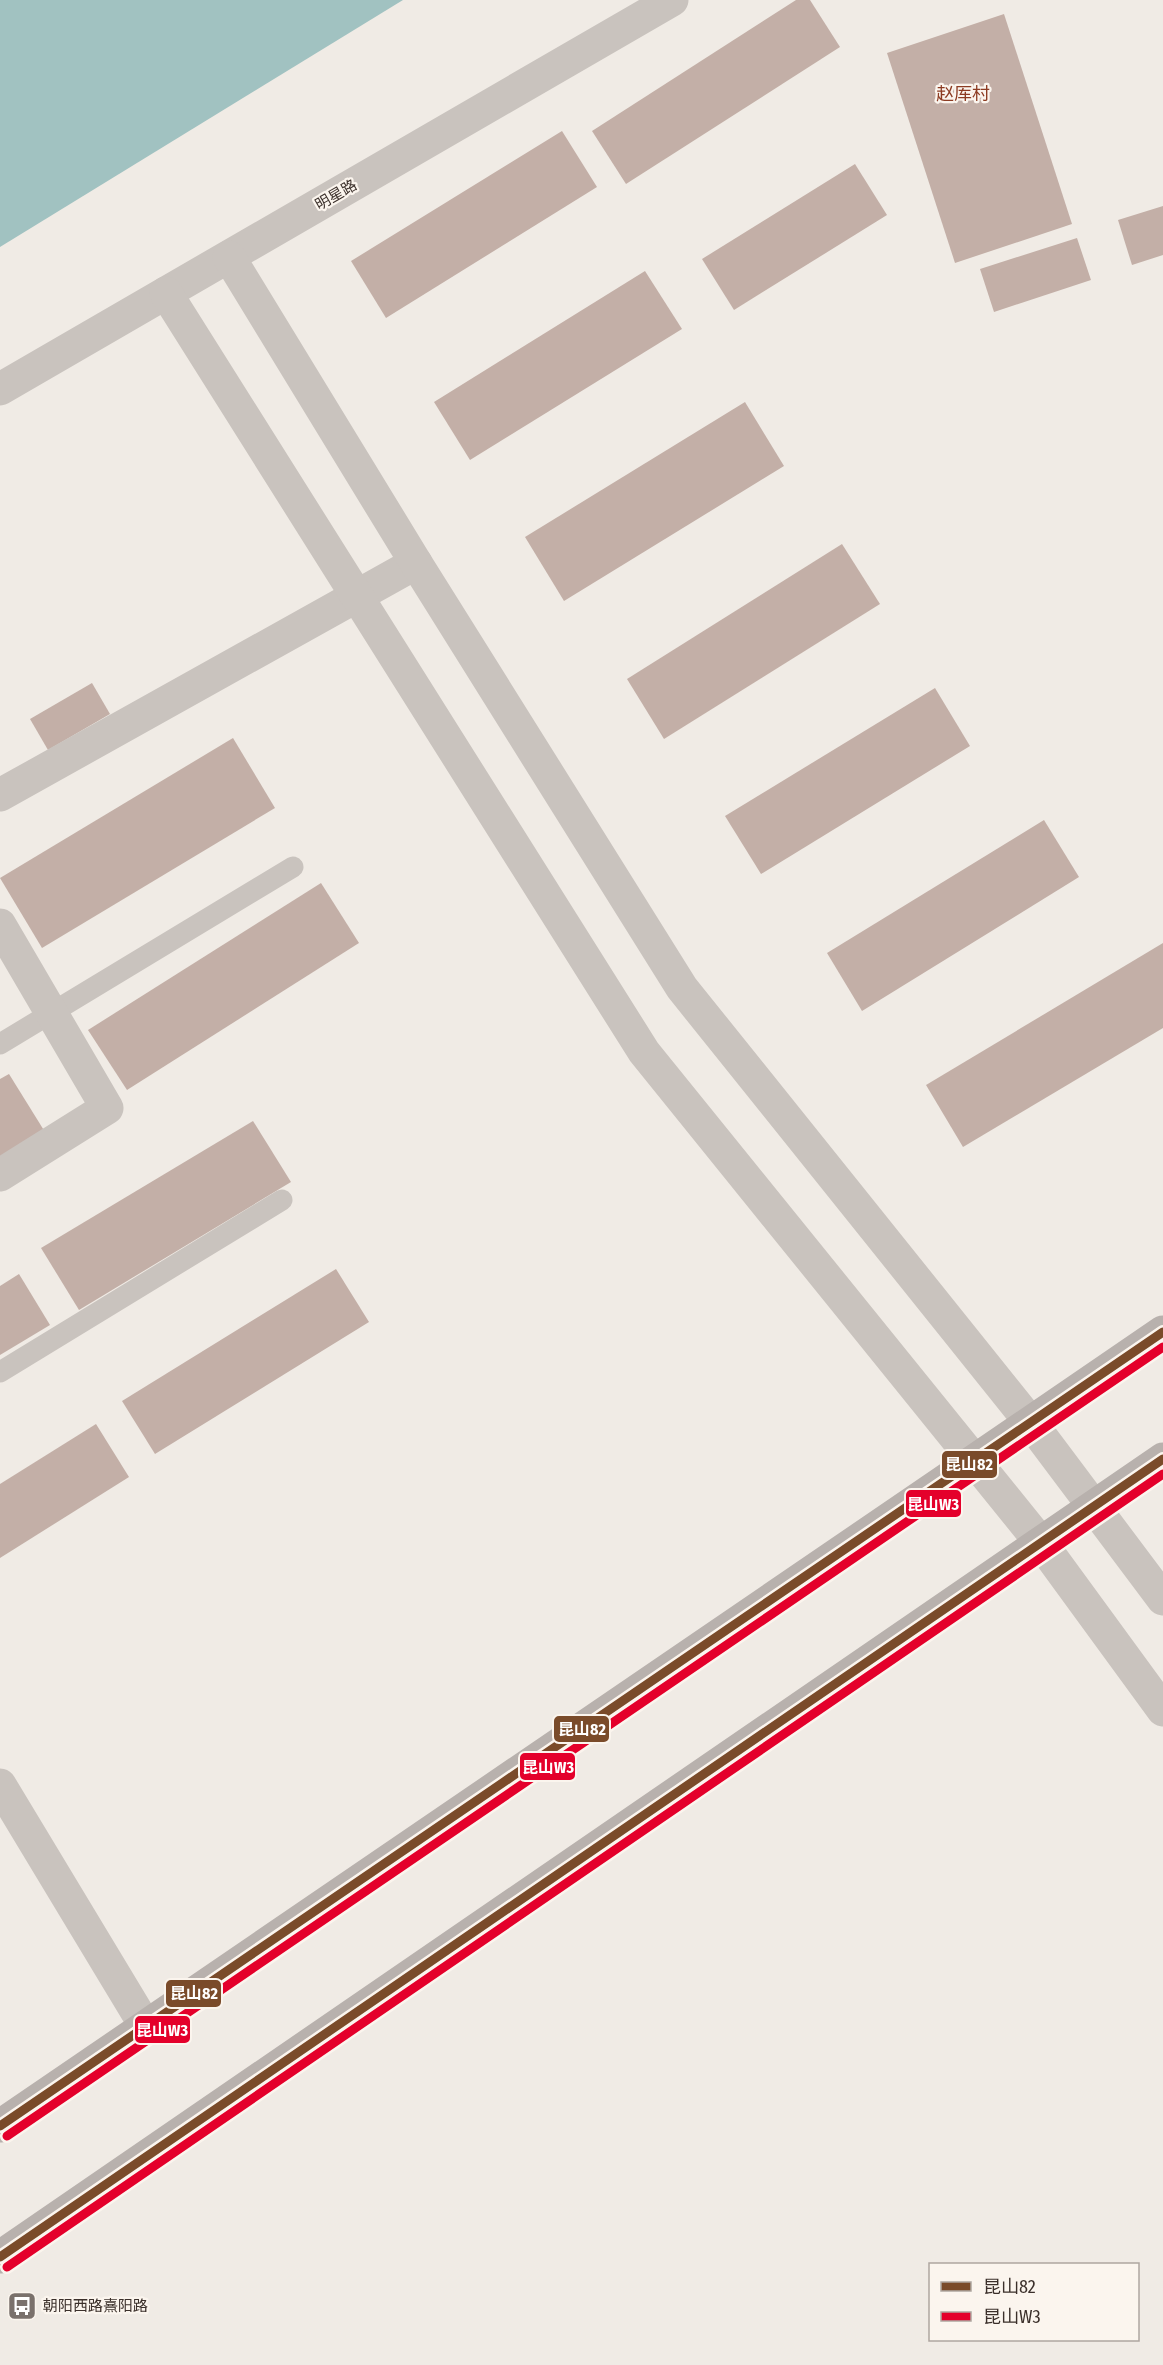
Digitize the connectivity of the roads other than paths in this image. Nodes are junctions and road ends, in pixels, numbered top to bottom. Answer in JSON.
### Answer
{"nodes":[{"id":1,"x":672,"y":0,"type":"edge"},
{"id":2,"x":229,"y":257,"type":"junction"},
{"id":3,"x":166,"y":293,"type":"junction"},
{"id":4,"x":0,"y":389,"type":"edge"},
{"id":5,"x":416,"y":563,"type":"junction"},
{"id":6,"x":358,"y":595,"type":"junction"},
{"id":7,"x":0,"y":795,"type":"edge"},
{"id":8,"x":292,"y":867,"type":"dead end"},
{"id":9,"x":0,"y":925,"type":"edge"},
{"id":10,"x":51,"y":1012,"type":"junction"},
{"id":11,"x":0,"y":1044,"type":"edge"},
{"id":12,"x":0,"y":1175,"type":"edge"},
{"id":13,"x":282,"y":1200,"type":"dead end"},
{"id":14,"x":1163,"y":1332,"type":"edge"},
{"id":15,"x":0,"y":1372,"type":"edge"},
{"id":16,"x":1031,"y":1423,"type":"junction"},
{"id":17,"x":1163,"y":1459,"type":"edge"},
{"id":18,"x":976,"y":1461,"type":"junction"},
{"id":19,"x":1095,"y":1505,"type":"junction"},
{"id":20,"x":1041,"y":1543,"type":"junction"},
{"id":21,"x":1163,"y":1599,"type":"edge"},
{"id":22,"x":1163,"y":1710,"type":"edge"},
{"id":23,"x":0,"y":1785,"type":"edge"},
{"id":24,"x":146,"y":2027,"type":"junction"},
{"id":25,"x":0,"y":2126,"type":"edge"},
{"id":26,"x":0,"y":2257,"type":"edge"}],
"edges":[{"from":1,"to":2,"type":"street","name":"明星路"},
{"from":2,"to":3,"type":"street","name":"明星路"},
{"from":2,"to":5,"type":"street"},
{"from":3,"to":4,"type":"street","name":"明星路"},
{"from":3,"to":6,"type":"street"},
{"from":5,"to":6,"type":"street"},
{"from":5,"to":16,"type":"street"},
{"from":6,"to":7,"type":"street"},
{"from":6,"to":18,"type":"street"},
{"from":8,"to":10,"type":"lane"},
{"from":9,"to":10,"type":"street"},
{"from":10,"to":11,"type":"lane"},
{"from":10,"to":12,"type":"street"},
{"from":13,"to":15,"type":"lane"},
{"from":14,"to":16,"type":"main road"},
{"from":16,"to":18,"type":"main road"},
{"from":16,"to":19,"type":"street"},
{"from":17,"to":19,"type":"main road"},
{"from":18,"to":20,"type":"street"},
{"from":18,"to":24,"type":"main road"},
{"from":19,"to":20,"type":"main road"},
{"from":19,"to":21,"type":"street"},
{"from":20,"to":22,"type":"street"},
{"from":20,"to":26,"type":"main road"},
{"from":23,"to":24,"type":"street"},
{"from":24,"to":25,"type":"main road"}]}
